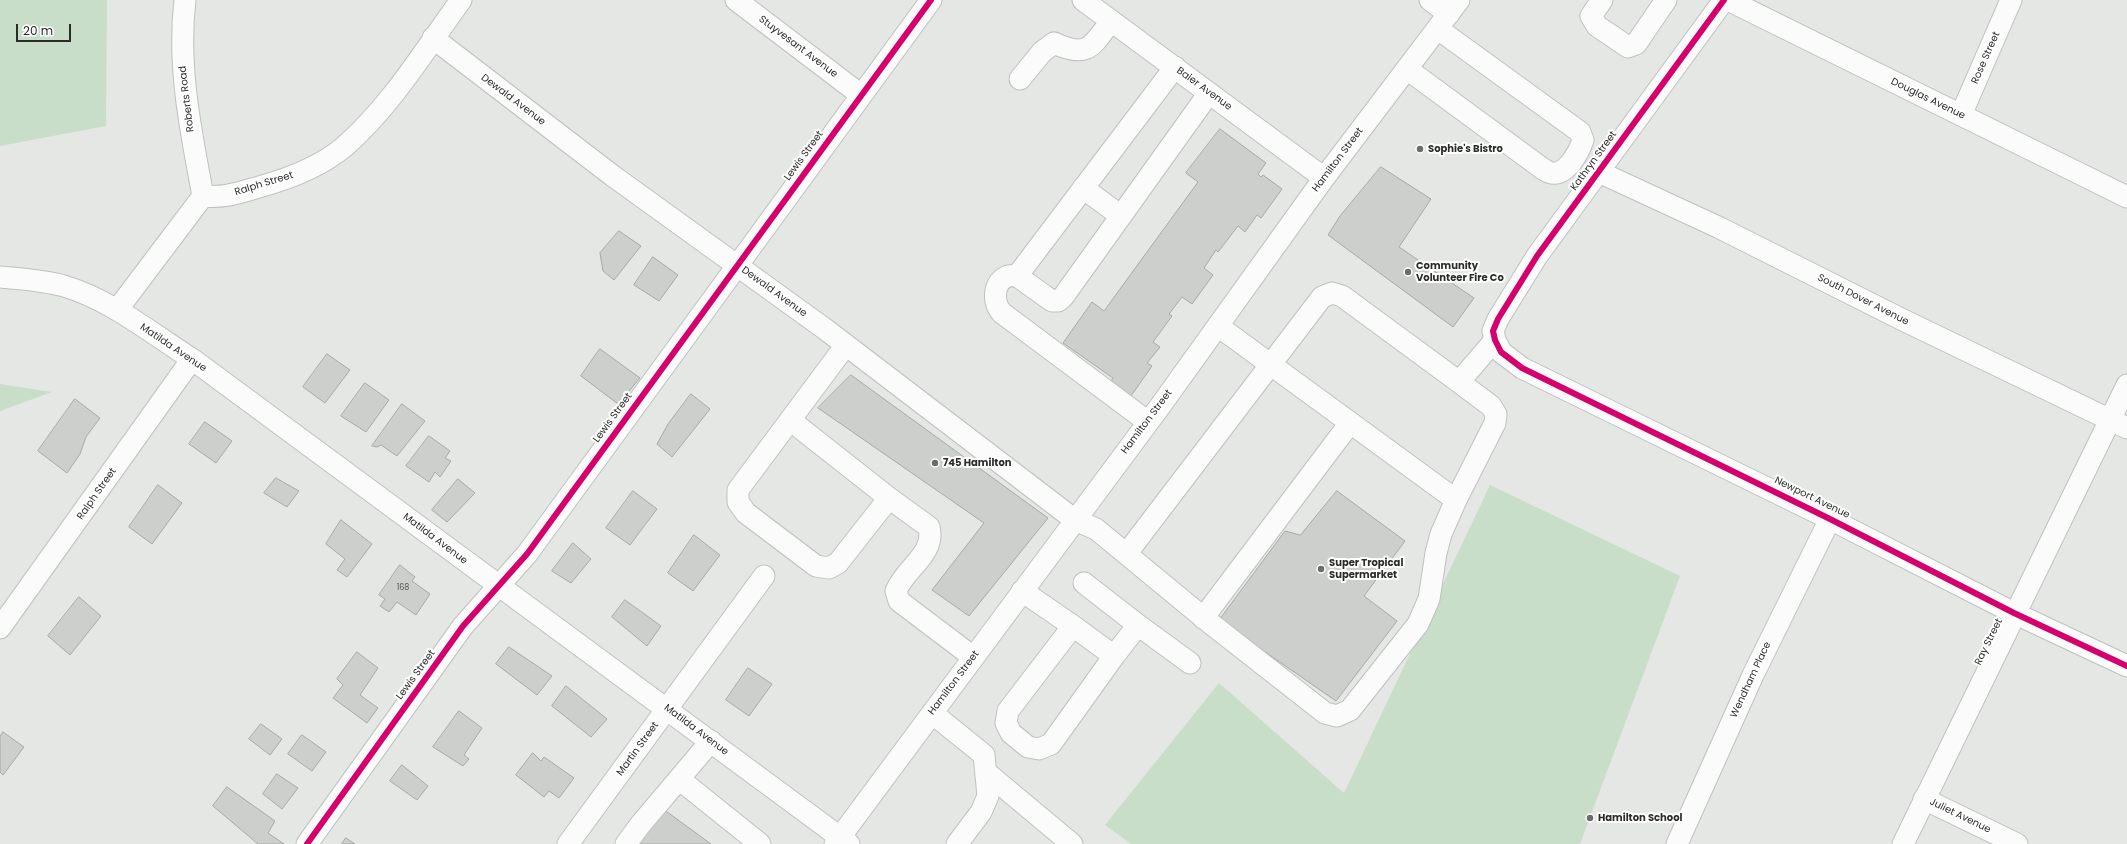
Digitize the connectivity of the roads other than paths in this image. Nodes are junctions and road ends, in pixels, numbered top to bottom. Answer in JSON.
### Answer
{"nodes":[{"id":1,"x":185,"y":0,"type":"edge"},
{"id":2,"x":461,"y":0,"type":"edge"},
{"id":3,"x":736,"y":0,"type":"edge"},
{"id":4,"x":931,"y":0,"type":"edge"},
{"id":5,"x":1083,"y":0,"type":"edge"},
{"id":6,"x":1430,"y":0,"type":"edge"},
{"id":7,"x":1602,"y":0,"type":"edge"},
{"id":8,"x":1666,"y":0,"type":"edge"},
{"id":9,"x":1724,"y":0,"type":"edge"},
{"id":10,"x":1728,"y":0,"type":"edge"},
{"id":11,"x":2011,"y":0,"type":"edge"},
{"id":12,"x":1448,"y":14,"type":"edge"},
{"id":13,"x":1111,"y":21,"type":"junction"},
{"id":14,"x":433,"y":38,"type":"junction"},
{"id":15,"x":1175,"y":67,"type":"junction"},
{"id":16,"x":1407,"y":69,"type":"junction"},
{"id":17,"x":1020,"y":79,"type":"dead end"},
{"id":18,"x":1209,"y":93,"type":"junction"},
{"id":19,"x":861,"y":95,"type":"junction"},
{"id":20,"x":1961,"y":115,"type":"junction"},
{"id":21,"x":1599,"y":172,"type":"junction"},
{"id":22,"x":1324,"y":178,"type":"junction"},
{"id":23,"x":1083,"y":188,"type":"junction"},
{"id":24,"x":203,"y":196,"type":"junction"},
{"id":25,"x":2127,"y":197,"type":"edge"},
{"id":26,"x":1121,"y":216,"type":"junction"},
{"id":27,"x":737,"y":266,"type":"junction"},
{"id":28,"x":1017,"y":276,"type":"junction"},
{"id":29,"x":0,"y":277,"type":"edge"},
{"id":30,"x":117,"y":310,"type":"junction"},
{"id":31,"x":1218,"y":326,"type":"junction"},
{"id":32,"x":1495,"y":340,"type":"junction"},
{"id":33,"x":846,"y":345,"type":"junction"},
{"id":34,"x":192,"y":360,"type":"junction"},
{"id":35,"x":1270,"y":365,"type":"junction"},
{"id":36,"x":1459,"y":382,"type":"junction"},
{"id":37,"x":2127,"y":385,"type":"edge"},
{"id":38,"x":790,"y":420,"type":"junction"},
{"id":39,"x":1148,"y":422,"type":"junction"},
{"id":40,"x":1350,"y":423,"type":"junction"},
{"id":41,"x":2118,"y":424,"type":"edge"},
{"id":42,"x":890,"y":498,"type":"junction"},
{"id":43,"x":1456,"y":500,"type":"junction"},
{"id":44,"x":1830,"y":519,"type":"junction"},
{"id":45,"x":1075,"y":520,"type":"junction"},
{"id":46,"x":1127,"y":554,"type":"junction"},
{"id":47,"x":764,"y":576,"type":"dead end"},
{"id":48,"x":1084,"y":583,"type":"dead end"},
{"id":49,"x":498,"y":586,"type":"junction"},
{"id":50,"x":1022,"y":591,"type":"junction"},
{"id":51,"x":2014,"y":613,"type":"junction"},
{"id":52,"x":1203,"y":618,"type":"junction"},
{"id":53,"x":1138,"y":624,"type":"junction"},
{"id":54,"x":1073,"y":626,"type":"junction"},
{"id":55,"x":0,"y":628,"type":"edge"},
{"id":56,"x":1114,"y":656,"type":"junction"},
{"id":57,"x":973,"y":657,"type":"junction"},
{"id":58,"x":1190,"y":663,"type":"dead end"},
{"id":59,"x":2127,"y":666,"type":"edge"},
{"id":60,"x":667,"y":709,"type":"junction"},
{"id":61,"x":932,"y":713,"type":"junction"},
{"id":62,"x":711,"y":741,"type":"junction"},
{"id":63,"x":987,"y":774,"type":"junction"},
{"id":64,"x":679,"y":779,"type":"junction"},
{"id":65,"x":1924,"y":799,"type":"junction"},
{"id":66,"x":841,"y":842,"type":"edge"},
{"id":67,"x":307,"y":844,"type":"edge"},
{"id":68,"x":568,"y":844,"type":"edge"},
{"id":69,"x":626,"y":844,"type":"edge"},
{"id":70,"x":760,"y":844,"type":"edge"},
{"id":71,"x":957,"y":844,"type":"edge"},
{"id":72,"x":1072,"y":844,"type":"edge"},
{"id":73,"x":1678,"y":844,"type":"edge"},
{"id":74,"x":1903,"y":844,"type":"edge"},
{"id":75,"x":2017,"y":844,"type":"edge"}],
"edges":[{"from":1,"to":24,"type":"street","name":"Roberts Road"},
{"from":2,"to":14,"type":"street","name":"Ralph Street"},
{"from":3,"to":19,"type":"street","name":"Stuyvesant Avenue"},
{"from":4,"to":19,"type":"street","name":"Lewis Street"},
{"from":5,"to":13,"type":"street","name":"Baier Avenue"},
{"from":6,"to":12,"type":"street"},
{"from":7,"to":8,"type":"street"},
{"from":9,"to":21,"type":"street","name":"Kathryn Street"},
{"from":10,"to":20,"type":"street","name":"Douglas Avenue"},
{"from":11,"to":20,"type":"street","name":"Rose Street"},
{"from":12,"to":16,"type":"street","name":"Hamilton Street"},
{"from":12,"to":16,"type":"street"},
{"from":13,"to":15,"type":"street","name":"Baier Avenue"},
{"from":13,"to":17,"type":"street"},
{"from":14,"to":24,"type":"street","name":"Ralph Street"},
{"from":14,"to":27,"type":"street","name":"Dewald Avenue"},
{"from":15,"to":18,"type":"street","name":"Baier Avenue"},
{"from":15,"to":23,"type":"street"},
{"from":16,"to":22,"type":"street","name":"Hamilton Street"},
{"from":18,"to":22,"type":"street","name":"Baier Avenue"},
{"from":18,"to":26,"type":"street"},
{"from":19,"to":27,"type":"street","name":"Lewis Street"},
{"from":20,"to":25,"type":"street","name":"Douglas Avenue"},
{"from":21,"to":32,"type":"street","name":"Kathryn Street"},
{"from":21,"to":41,"type":"street","name":"South Dover Avenue"},
{"from":22,"to":31,"type":"street","name":"Hamilton Street"},
{"from":23,"to":26,"type":"street"},
{"from":23,"to":28,"type":"street"},
{"from":24,"to":30,"type":"street"},
{"from":26,"to":28,"type":"street"},
{"from":27,"to":33,"type":"street","name":"Dewald Avenue"},
{"from":27,"to":49,"type":"street","name":"Lewis Street"},
{"from":28,"to":39,"type":"street"},
{"from":29,"to":30,"type":"street","name":"Matilda Avenue"},
{"from":30,"to":34,"type":"street","name":"Matilda Avenue"},
{"from":31,"to":35,"type":"street"},
{"from":31,"to":39,"type":"street","name":"Hamilton Street"},
{"from":32,"to":36,"type":"street"},
{"from":32,"to":44,"type":"street","name":"Newport Avenue"},
{"from":33,"to":38,"type":"street"},
{"from":33,"to":45,"type":"street","name":"Dewald Avenue"},
{"from":34,"to":49,"type":"street","name":"Matilda Avenue"},
{"from":34,"to":55,"type":"street","name":"Ralph Street"},
{"from":35,"to":36,"type":"street"},
{"from":35,"to":40,"type":"street"},
{"from":35,"to":46,"type":"street"},
{"from":36,"to":43,"type":"street","name":"Dewald Avenue"},
{"from":37,"to":41,"type":"street","name":"Ray Street"},
{"from":38,"to":42,"type":"street"},
{"from":38,"to":42,"type":"street"},
{"from":39,"to":45,"type":"street","name":"Hamilton Street"},
{"from":40,"to":43,"type":"street"},
{"from":40,"to":52,"type":"street"},
{"from":41,"to":51,"type":"street","name":"Ray Street"},
{"from":42,"to":57,"type":"street"},
{"from":43,"to":52,"type":"street","name":"Dewald Avenue"},
{"from":44,"to":51,"type":"street","name":"Newport Avenue"},
{"from":44,"to":73,"type":"street","name":"Wendham Place"},
{"from":45,"to":46,"type":"street","name":"Dewald Avenue"},
{"from":45,"to":50,"type":"street","name":"Hamilton Street"},
{"from":46,"to":52,"type":"street","name":"Dewald Avenue"},
{"from":47,"to":60,"type":"street","name":"Martin Street"},
{"from":48,"to":53,"type":"street"},
{"from":49,"to":60,"type":"street","name":"Matilda Avenue"},
{"from":49,"to":67,"type":"street","name":"Lewis Street"},
{"from":50,"to":54,"type":"street"},
{"from":50,"to":57,"type":"street","name":"Hamilton Street"},
{"from":51,"to":59,"type":"street","name":"Newport Avenue"},
{"from":51,"to":65,"type":"street","name":"Ray Street"},
{"from":53,"to":56,"type":"street"},
{"from":53,"to":58,"type":"street"},
{"from":54,"to":56,"type":"street"},
{"from":54,"to":56,"type":"street"},
{"from":57,"to":61,"type":"street","name":"Hamilton Street"},
{"from":60,"to":62,"type":"street","name":"Matilda Avenue"},
{"from":60,"to":68,"type":"street","name":"Martin Street"},
{"from":61,"to":63,"type":"street"},
{"from":61,"to":66,"type":"street","name":"Hamilton Street"},
{"from":62,"to":64,"type":"street"},
{"from":62,"to":66,"type":"street","name":"Matilda Avenue"},
{"from":63,"to":71,"type":"street"},
{"from":63,"to":72,"type":"street"},
{"from":64,"to":69,"type":"street"},
{"from":64,"to":70,"type":"street"},
{"from":65,"to":74,"type":"street","name":"Ray Street"},
{"from":65,"to":75,"type":"street","name":"Juliet Avenue"}]}
